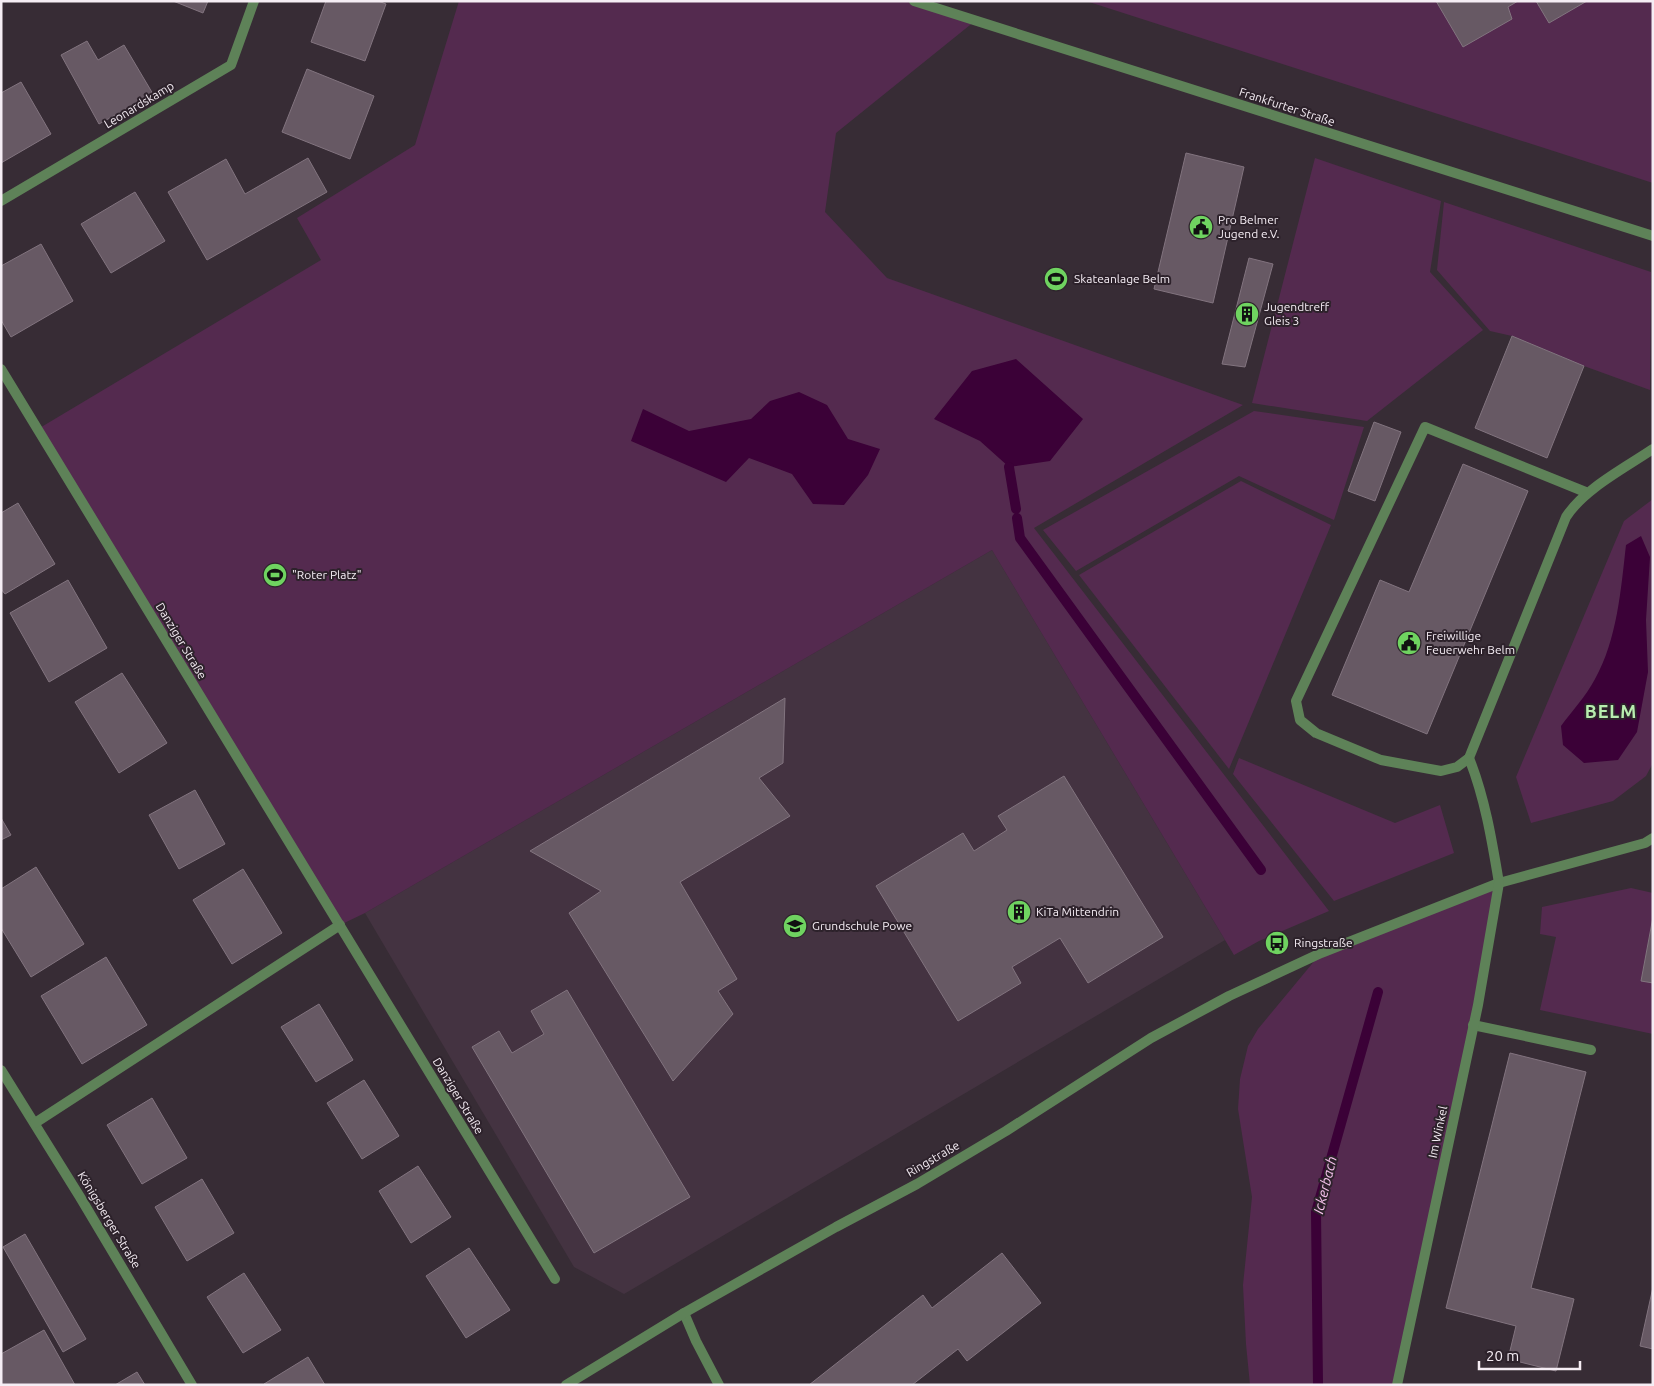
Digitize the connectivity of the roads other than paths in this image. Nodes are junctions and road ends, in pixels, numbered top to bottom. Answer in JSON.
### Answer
{"nodes":[{"id":1,"x":254,"y":1,"type":"edge"},
{"id":2,"x":914,"y":1,"type":"edge"},
{"id":3,"x":1,"y":202,"type":"edge"},
{"id":4,"x":1653,"y":236,"type":"edge"},
{"id":5,"x":1,"y":369,"type":"edge"},
{"id":6,"x":1653,"y":450,"type":"edge"},
{"id":7,"x":1588,"y":493,"type":"junction"},
{"id":8,"x":1469,"y":758,"type":"junction"},
{"id":9,"x":1653,"y":838,"type":"edge"},
{"id":10,"x":1499,"y":884,"type":"junction"},
{"id":11,"x":340,"y":925,"type":"junction"},
{"id":12,"x":1473,"y":1025,"type":"junction"},
{"id":13,"x":1591,"y":1050,"type":"dead end"},
{"id":14,"x":1,"y":1070,"type":"edge"},
{"id":15,"x":35,"y":1123,"type":"junction"},
{"id":16,"x":556,"y":1279,"type":"dead end"},
{"id":17,"x":684,"y":1313,"type":"junction"},
{"id":18,"x":192,"y":1385,"type":"edge"},
{"id":19,"x":566,"y":1385,"type":"edge"},
{"id":20,"x":719,"y":1385,"type":"edge"},
{"id":21,"x":1397,"y":1385,"type":"edge"}],
"edges":[{"from":1,"to":3,"type":"street","name":"Leonardskamp"},
{"from":2,"to":4,"type":"street","name":"Frankfurter Straße"},
{"from":5,"to":11,"type":"street","name":"Danziger Straße"},
{"from":6,"to":7,"type":"street"},
{"from":7,"to":8,"type":"street"},
{"from":7,"to":8,"type":"street"},
{"from":8,"to":10,"type":"street"},
{"from":9,"to":10,"type":"street","name":"Ringstraße"},
{"from":10,"to":12,"type":"street","name":"Im Winkel"},
{"from":10,"to":17,"type":"street","name":"Ringstraße"},
{"from":11,"to":15,"type":"street"},
{"from":11,"to":16,"type":"street","name":"Danziger Straße"},
{"from":12,"to":13,"type":"street"},
{"from":12,"to":21,"type":"street","name":"Im Winkel"},
{"from":14,"to":15,"type":"street","name":"Königsberger Straße"},
{"from":15,"to":18,"type":"street","name":"Königsberger Straße"},
{"from":17,"to":19,"type":"street","name":"Ringstraße"},
{"from":17,"to":20,"type":"street"}]}
